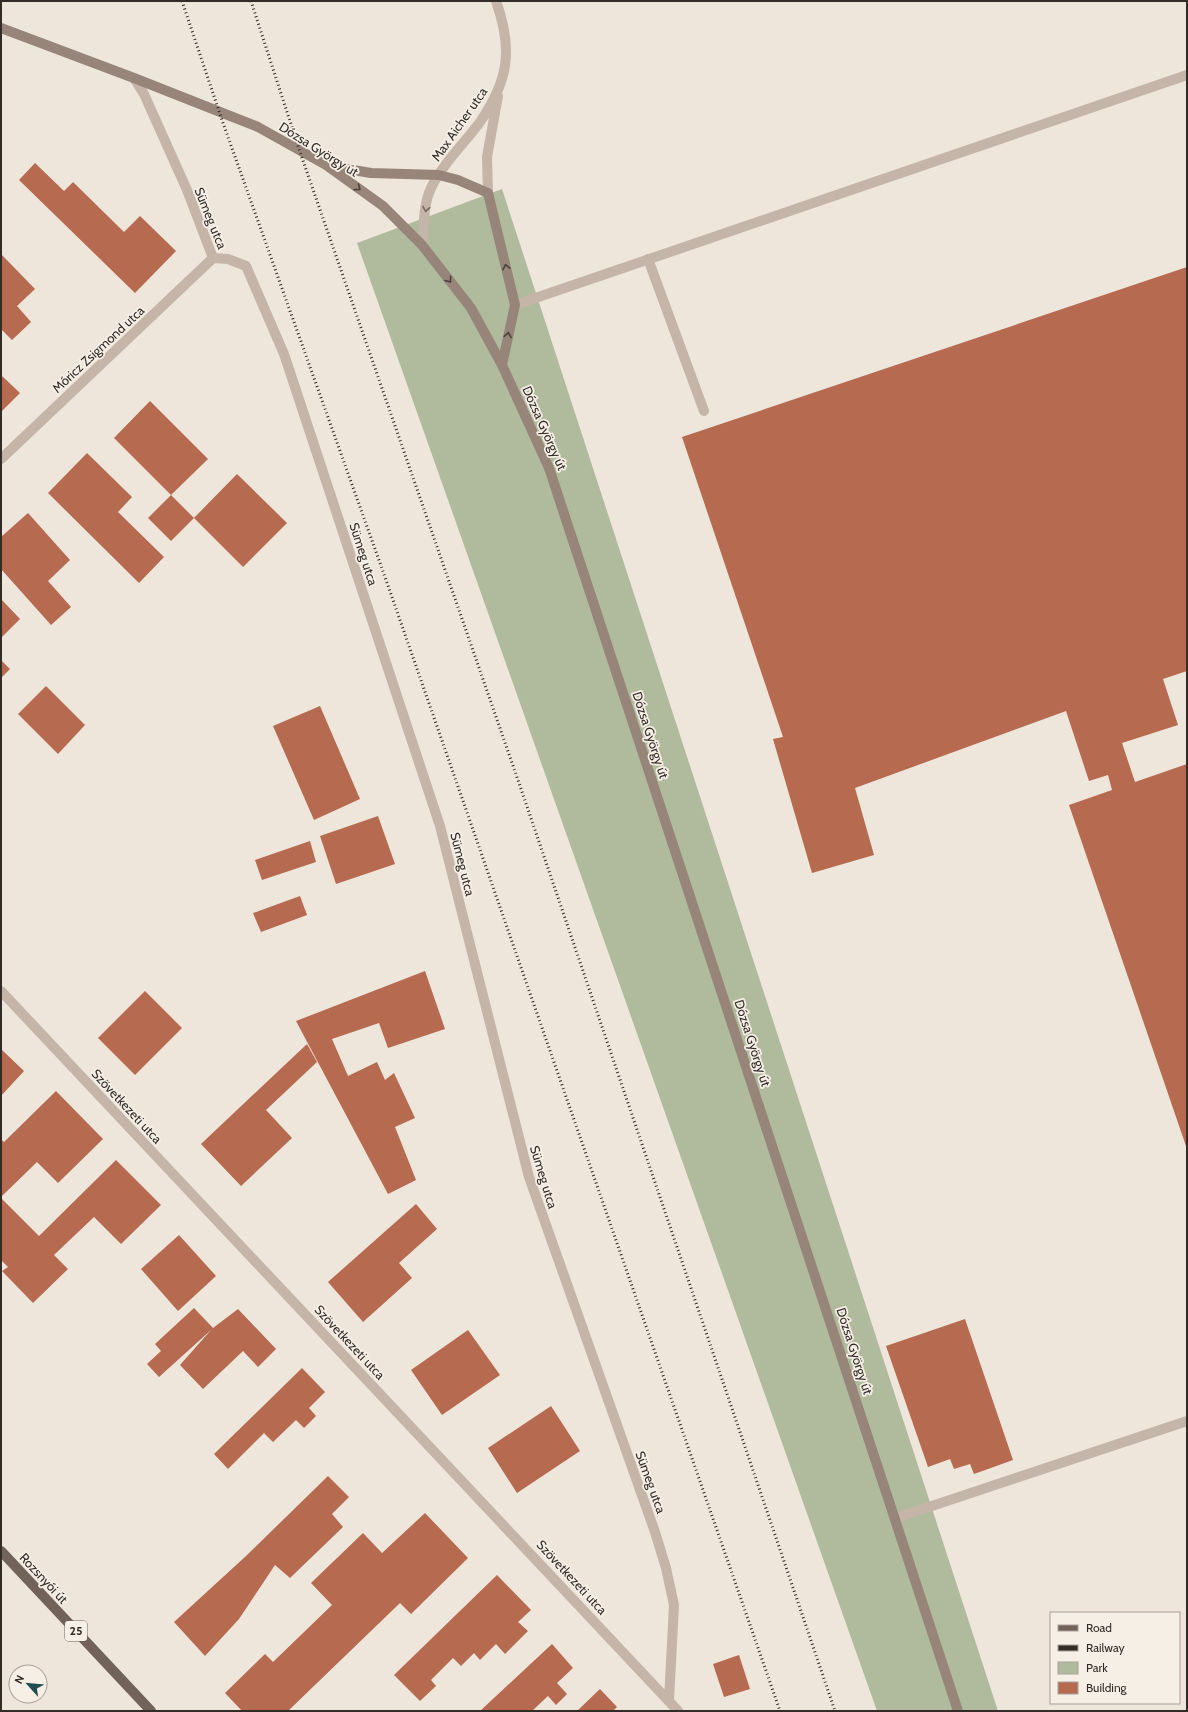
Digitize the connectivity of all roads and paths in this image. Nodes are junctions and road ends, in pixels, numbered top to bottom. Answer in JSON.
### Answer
{"nodes":[{"id":1,"x":496,"y":1,"type":"edge"},
{"id":2,"x":1,"y":28,"type":"edge"},
{"id":3,"x":1187,"y":75,"type":"edge"},
{"id":4,"x":134,"y":78,"type":"junction"},
{"id":5,"x":500,"y":89,"type":"junction"},
{"id":6,"x":326,"y":166,"type":"junction"},
{"id":7,"x":439,"y":175,"type":"junction"},
{"id":8,"x":488,"y":193,"type":"junction"},
{"id":9,"x":422,"y":245,"type":"junction"},
{"id":10,"x":213,"y":258,"type":"junction"},
{"id":11,"x":648,"y":259,"type":"junction"},
{"id":12,"x":514,"y":305,"type":"junction"},
{"id":13,"x":502,"y":365,"type":"junction"},
{"id":14,"x":704,"y":411,"type":"dead end"},
{"id":15,"x":1,"y":459,"type":"edge"},
{"id":16,"x":1,"y":991,"type":"edge"},
{"id":17,"x":1187,"y":1421,"type":"edge"},
{"id":18,"x":896,"y":1518,"type":"junction"},
{"id":19,"x":1,"y":1551,"type":"edge"},
{"id":20,"x":669,"y":1700,"type":"junction"},
{"id":21,"x":151,"y":1711,"type":"edge"},
{"id":22,"x":678,"y":1711,"type":"edge"},
{"id":23,"x":958,"y":1711,"type":"edge"}],
"edges":[{"from":1,"to":5,"type":"street","name":"Max Aicher utca"},
{"from":2,"to":4,"type":"main road","name":"Dózsa György út"},
{"from":3,"to":11,"type":"street"},
{"from":4,"to":6,"type":"main road","name":"Dózsa György út"},
{"from":4,"to":10,"type":"street","name":"Sümeg utca"},
{"from":5,"to":7,"type":"street","name":"Max Aicher utca"},
{"from":5,"to":8,"type":"street"},
{"from":6,"to":7,"type":"main road","name":"Max Aicher utca"},
{"from":6,"to":9,"type":"main road","name":"Dózsa György út","one_way":true},
{"from":7,"to":8,"type":"main road"},
{"from":7,"to":9,"type":"street","one_way":true},
{"from":12,"to":8,"type":"main road","one_way":true},
{"from":9,"to":13,"type":"main road","name":"Dózsa György út","one_way":true},
{"from":10,"to":15,"type":"street","name":"Móricz Zsigmond utca"},
{"from":10,"to":20,"type":"street","name":"Sümeg utca"},
{"from":11,"to":12,"type":"street"},
{"from":11,"to":14,"type":"street"},
{"from":13,"to":12,"type":"main road","one_way":true},
{"from":13,"to":18,"type":"main road","name":"Dózsa György út"},
{"from":16,"to":20,"type":"street","name":"Szövetkezeti utca"},
{"from":17,"to":18,"type":"street"},
{"from":18,"to":23,"type":"main road","name":"Dózsa György út"},
{"from":19,"to":21,"type":"main road","name":"Rozsnyói út","number":"25"},
{"from":20,"to":22,"type":"street","name":"Szövetkezeti utca"}]}
